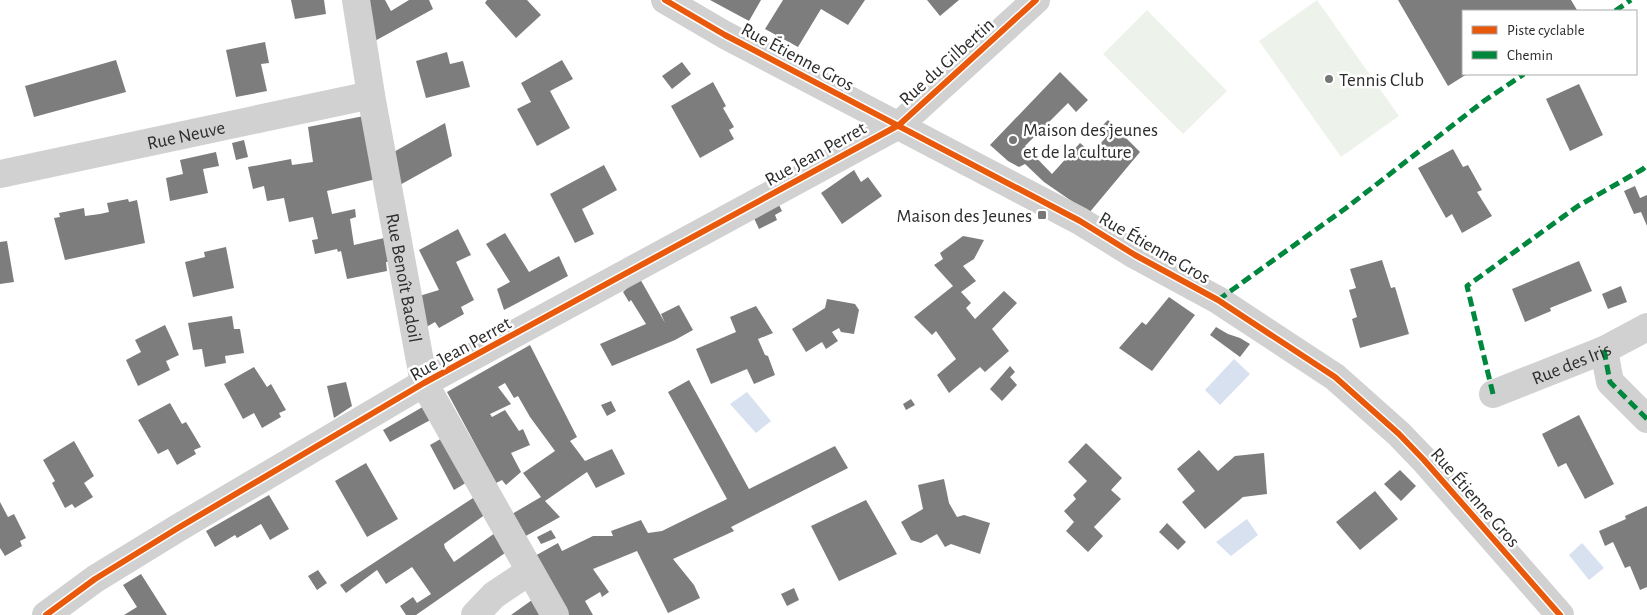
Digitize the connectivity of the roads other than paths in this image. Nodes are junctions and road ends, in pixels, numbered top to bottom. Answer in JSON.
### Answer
{"nodes":[{"id":1,"x":356,"y":0,"type":"edge"},
{"id":2,"x":665,"y":0,"type":"edge"},
{"id":3,"x":1036,"y":0,"type":"edge"},
{"id":4,"x":371,"y":95,"type":"junction"},
{"id":5,"x":898,"y":125,"type":"junction"},
{"id":6,"x":0,"y":174,"type":"edge"},
{"id":7,"x":1647,"y":327,"type":"edge"},
{"id":8,"x":1604,"y":350,"type":"junction"},
{"id":9,"x":424,"y":383,"type":"junction"},
{"id":10,"x":1493,"y":394,"type":"dead end"},
{"id":11,"x":1647,"y":420,"type":"edge"},
{"id":12,"x":530,"y":571,"type":"junction"},
{"id":13,"x":46,"y":615,"type":"edge"},
{"id":14,"x":474,"y":615,"type":"edge"},
{"id":15,"x":555,"y":615,"type":"edge"},
{"id":16,"x":1560,"y":615,"type":"edge"}],
"edges":[{"from":1,"to":4,"type":"street","name":"Rue Benoît Badoil"},
{"from":2,"to":5,"type":"street","name":"Rue Étienne Gros"},
{"from":3,"to":5,"type":"street","name":"Rue du Gilbertin"},
{"from":4,"to":6,"type":"street","name":"Rue Neuve"},
{"from":4,"to":9,"type":"street","name":"Rue Benoît Badoil"},
{"from":5,"to":9,"type":"street","name":"Rue Jean Perret"},
{"from":5,"to":16,"type":"street","name":"Rue Étienne Gros"},
{"from":7,"to":8,"type":"street","name":"Rue des Iris"},
{"from":8,"to":10,"type":"street","name":"Rue des Iris"},
{"from":8,"to":11,"type":"street"},
{"from":9,"to":12,"type":"street","name":"Rue Benoît Badoil"},
{"from":9,"to":13,"type":"street","name":"Rue Jean Perret"},
{"from":12,"to":14,"type":"street"},
{"from":12,"to":15,"type":"street","name":"Rue Benoît Badoil"}]}
